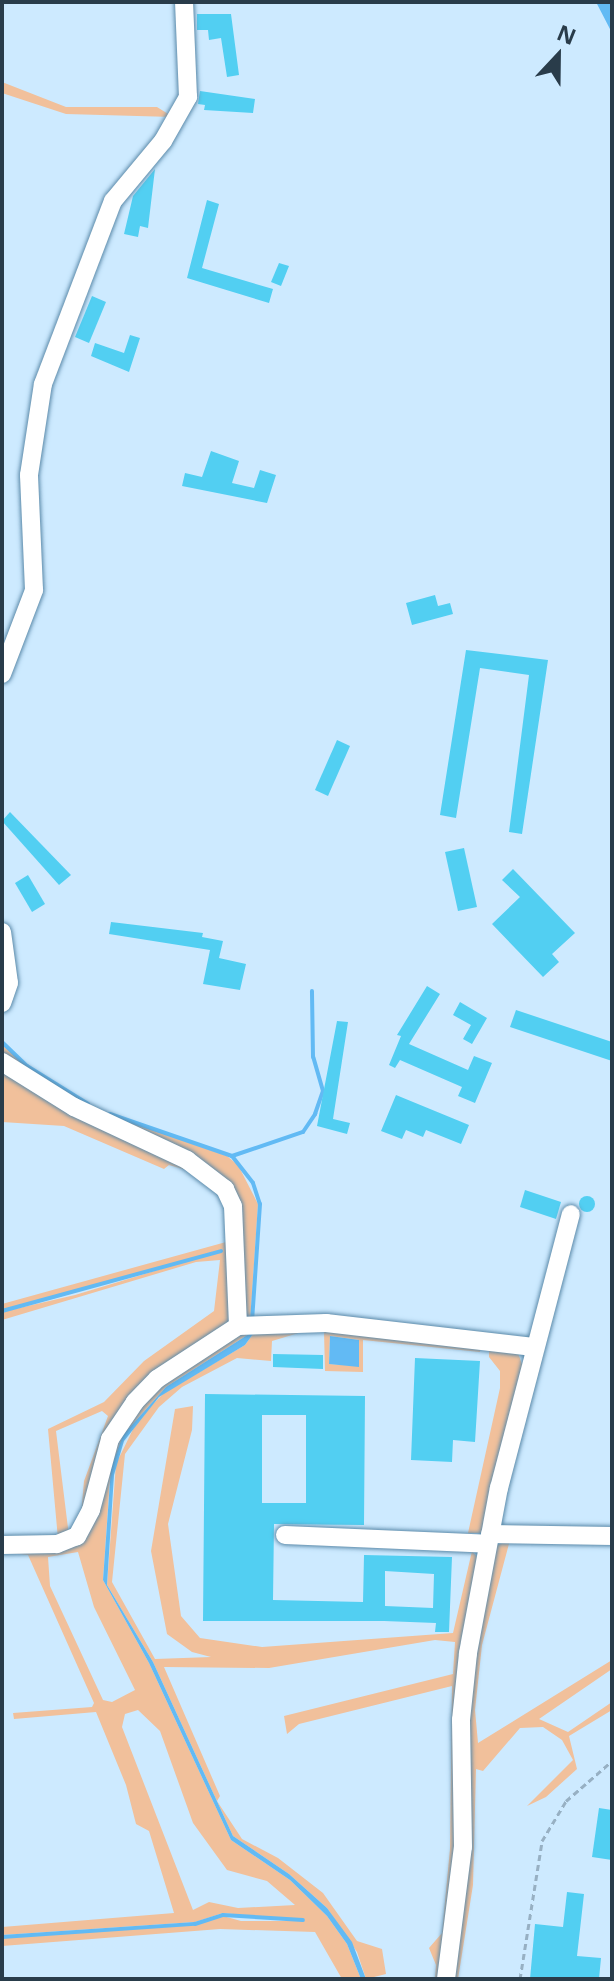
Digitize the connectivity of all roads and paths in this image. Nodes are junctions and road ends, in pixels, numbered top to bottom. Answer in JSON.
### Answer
{"nodes":[{"id":1,"x":184,"y":2,"type":"edge"},
{"id":2,"x":2,"y":674,"type":"edge"},
{"id":3,"x":2,"y":932,"type":"edge"},
{"id":4,"x":2,"y":1003,"type":"edge"},
{"id":5,"x":2,"y":1062,"type":"edge"},
{"id":6,"x":571,"y":1214,"type":"dead end"},
{"id":7,"x":238,"y":1326,"type":"junction"},
{"id":8,"x":534,"y":1347,"type":"junction"},
{"id":9,"x":285,"y":1535,"type":"dead end"},
{"id":10,"x":612,"y":1536,"type":"edge"},
{"id":11,"x":489,"y":1539,"type":"junction"},
{"id":12,"x":2,"y":1545,"type":"edge"},
{"id":13,"x":612,"y":1761,"type":"edge"},
{"id":14,"x":446,"y":1979,"type":"edge"},
{"id":15,"x":520,"y":1979,"type":"edge"}],
"edges":[{"from":1,"to":2,"type":"street"},
{"from":3,"to":4,"type":"street"},
{"from":5,"to":7,"type":"street"},
{"from":6,"to":8,"type":"street"},
{"from":7,"to":8,"type":"street"},
{"from":7,"to":12,"type":"street"},
{"from":8,"to":11,"type":"street"},
{"from":9,"to":11,"type":"street"},
{"from":10,"to":11,"type":"street"},
{"from":11,"to":14,"type":"street"},
{"from":13,"to":15,"type":"path"}]}
